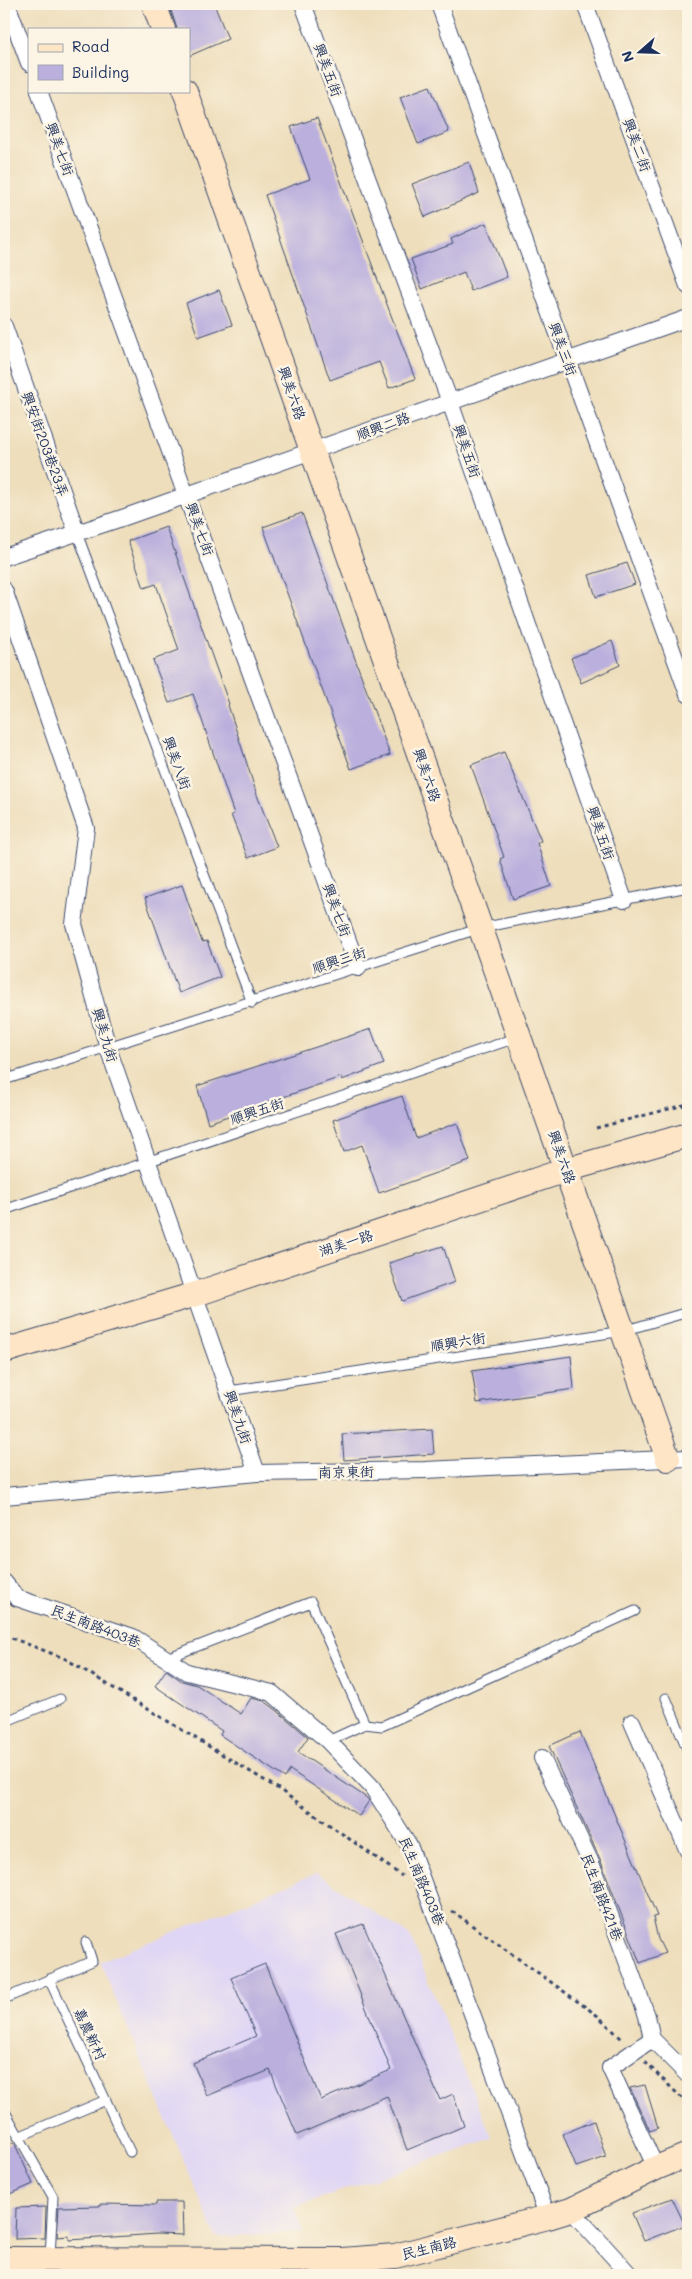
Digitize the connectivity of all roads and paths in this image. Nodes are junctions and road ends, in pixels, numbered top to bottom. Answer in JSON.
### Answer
{"nodes":[{"id":1,"x":7,"y":4,"type":"edge"},
{"id":2,"x":154,"y":4,"type":"edge"},
{"id":3,"x":303,"y":4,"type":"edge"},
{"id":4,"x":439,"y":4,"type":"edge"},
{"id":5,"x":585,"y":4,"type":"edge"},
{"id":6,"x":163,"y":28,"type":"edge"},
{"id":7,"x":28,"y":59,"type":"edge"},
{"id":8,"x":39,"y":92,"type":"edge"},
{"id":9,"x":185,"y":92,"type":"edge"},
{"id":10,"x":688,"y":286,"type":"edge"},
{"id":11,"x":688,"y":318,"type":"edge"},
{"id":12,"x":4,"y":326,"type":"edge"},
{"id":13,"x":567,"y":359,"type":"junction"},
{"id":14,"x":450,"y":402,"type":"junction"},
{"id":15,"x":312,"y":451,"type":"junction"},
{"id":16,"x":188,"y":495,"type":"junction"},
{"id":17,"x":77,"y":533,"type":"junction"},
{"id":18,"x":4,"y":557,"type":"edge"},
{"id":19,"x":4,"y":590,"type":"edge"},
{"id":20,"x":688,"y":694,"type":"edge"},
{"id":21,"x":688,"y":887,"type":"edge"},
{"id":22,"x":624,"y":900,"type":"junction"},
{"id":23,"x":480,"y":928,"type":"junction"},
{"id":24,"x":358,"y":968,"type":"junction"},
{"id":25,"x":252,"y":1003,"type":"junction"},
{"id":26,"x":519,"y":1037,"type":"junction"},
{"id":27,"x":108,"y":1048,"type":"junction"},
{"id":28,"x":4,"y":1063,"type":"edge"},
{"id":29,"x":6,"y":1079,"type":"edge"},
{"id":30,"x":688,"y":1104,"type":"edge"},
{"id":31,"x":596,"y":1128,"type":"dead end"},
{"id":32,"x":688,"y":1135,"type":"edge"},
{"id":33,"x":149,"y":1161,"type":"junction"},
{"id":34,"x":566,"y":1170,"type":"junction"},
{"id":35,"x":4,"y":1210,"type":"edge"},
{"id":36,"x":196,"y":1294,"type":"junction"},
{"id":37,"x":688,"y":1312,"type":"edge"},
{"id":38,"x":623,"y":1331,"type":"junction"},
{"id":39,"x":4,"y":1351,"type":"edge"},
{"id":40,"x":229,"y":1391,"type":"junction"},
{"id":41,"x":678,"y":1458,"type":"edge"},
{"id":42,"x":257,"y":1473,"type":"junction"},
{"id":43,"x":4,"y":1496,"type":"edge"},
{"id":44,"x":4,"y":1582,"type":"edge"},
{"id":45,"x":635,"y":1611,"type":"dead end"},
{"id":46,"x":4,"y":1635,"type":"edge"},
{"id":47,"x":167,"y":1658,"type":"junction"},
{"id":48,"x":666,"y":1698,"type":"dead end"},
{"id":49,"x":60,"y":1699,"type":"dead end"},
{"id":50,"x":4,"y":1722,"type":"edge"},
{"id":51,"x":632,"y":1722,"type":"dead end"},
{"id":52,"x":365,"y":1724,"type":"junction"},
{"id":53,"x":328,"y":1741,"type":"junction"},
{"id":54,"x":688,"y":1751,"type":"edge"},
{"id":55,"x":542,"y":1758,"type":"dead end"},
{"id":56,"x":688,"y":1851,"type":"edge"},
{"id":57,"x":429,"y":1895,"type":"junction"},
{"id":58,"x":86,"y":1942,"type":"dead end"},
{"id":59,"x":49,"y":1979,"type":"junction"},
{"id":60,"x":4,"y":1998,"type":"edge"},
{"id":61,"x":652,"y":2039,"type":"junction"},
{"id":62,"x":634,"y":2051,"type":"junction"},
{"id":63,"x":688,"y":2075,"type":"edge"},
{"id":64,"x":106,"y":2100,"type":"junction"},
{"id":65,"x":688,"y":2104,"type":"edge"},
{"id":66,"x":4,"y":2110,"type":"edge"},
{"id":67,"x":18,"y":2138,"type":"junction"},
{"id":68,"x":130,"y":2152,"type":"dead end"},
{"id":69,"x":688,"y":2155,"type":"edge"},
{"id":70,"x":656,"y":2168,"type":"junction"},
{"id":71,"x":571,"y":2210,"type":"junction"},
{"id":72,"x":548,"y":2218,"type":"junction"},
{"id":73,"x":50,"y":2258,"type":"junction"},
{"id":74,"x":4,"y":2259,"type":"edge"},
{"id":75,"x":342,"y":2268,"type":"edge"},
{"id":76,"x":630,"y":2275,"type":"edge"}],
"edges":[{"from":1,"to":7,"type":"street"},
{"from":2,"to":6,"type":"street"},
{"from":3,"to":14,"type":"street","name":"興美五街"},
{"from":4,"to":13,"type":"street","name":"興美三街"},
{"from":5,"to":10,"type":"street","name":"興美二街"},
{"from":8,"to":16,"type":"street","name":"興美七街"},
{"from":9,"to":15,"type":"street","name":"興美六路"},
{"from":11,"to":13,"type":"street","name":"順興二路"},
{"from":12,"to":17,"type":"street","name":"興安街203巷23弄"},
{"from":13,"to":14,"type":"street","name":"順興二路"},
{"from":13,"to":20,"type":"street","name":"興美三街"},
{"from":14,"to":15,"type":"street","name":"順興二路"},
{"from":14,"to":22,"type":"street","name":"興美五街"},
{"from":15,"to":16,"type":"street","name":"順興二路"},
{"from":15,"to":23,"type":"street","name":"興美六路"},
{"from":16,"to":17,"type":"street","name":"順興二路"},
{"from":16,"to":24,"type":"street","name":"興美七街"},
{"from":17,"to":18,"type":"street","name":"順興二路"},
{"from":17,"to":25,"type":"lane","name":"興美八街"},
{"from":19,"to":27,"type":"street","name":"興美九街"},
{"from":21,"to":22,"type":"lane","name":"順興三街"},
{"from":22,"to":23,"type":"lane","name":"順興三街"},
{"from":23,"to":24,"type":"lane","name":"順興三街"},
{"from":23,"to":26,"type":"street","name":"興美六路"},
{"from":24,"to":25,"type":"lane","name":"順興三街"},
{"from":25,"to":27,"type":"lane","name":"順興三街"},
{"from":26,"to":33,"type":"lane","name":"順興五街"},
{"from":26,"to":34,"type":"street","name":"興美六路"},
{"from":27,"to":29,"type":"lane","name":"順興三街"},
{"from":27,"to":33,"type":"street","name":"興美九街"},
{"from":28,"to":29,"type":"lane"},
{"from":30,"to":31,"type":"path"},
{"from":32,"to":34,"type":"street","name":"湖美一路"},
{"from":33,"to":35,"type":"lane","name":"順興五街"},
{"from":33,"to":36,"type":"street","name":"興美九街"},
{"from":34,"to":36,"type":"street","name":"湖美一路"},
{"from":34,"to":38,"type":"street","name":"興美六路"},
{"from":36,"to":39,"type":"street","name":"湖美一路"},
{"from":36,"to":40,"type":"street","name":"興美九街"},
{"from":37,"to":38,"type":"lane","name":"順興六街"},
{"from":38,"to":40,"type":"lane","name":"順興六街"},
{"from":38,"to":41,"type":"street","name":"興美六路"},
{"from":40,"to":42,"type":"street","name":"興美九街"},
{"from":41,"to":42,"type":"street","name":"南京東街"},
{"from":42,"to":43,"type":"street","name":"南京東街"},
{"from":44,"to":47,"type":"street","name":"民生南路403巷"},
{"from":45,"to":52,"type":"lane"},
{"from":46,"to":57,"type":"path"},
{"from":47,"to":52,"type":"lane"},
{"from":47,"to":53,"type":"street","name":"民生南路403巷"},
{"from":48,"to":54,"type":"lane"},
{"from":49,"to":50,"type":"lane"},
{"from":51,"to":56,"type":"street"},
{"from":52,"to":53,"type":"lane"},
{"from":53,"to":57,"type":"street","name":"民生南路403巷"},
{"from":55,"to":61,"type":"street","name":"民生南路421巷"},
{"from":57,"to":62,"type":"path"},
{"from":57,"to":72,"type":"street","name":"民生南路403巷"},
{"from":58,"to":59,"type":"lane"},
{"from":59,"to":60,"type":"lane"},
{"from":59,"to":64,"type":"lane","name":"嘉農新村"},
{"from":61,"to":62,"type":"street"},
{"from":61,"to":63,"type":"street"},
{"from":62,"to":65,"type":"path"},
{"from":62,"to":70,"type":"street"},
{"from":64,"to":67,"type":"lane"},
{"from":64,"to":68,"type":"lane","name":"嘉農新村"},
{"from":66,"to":67,"type":"lane"},
{"from":67,"to":73,"type":"lane"},
{"from":69,"to":70,"type":"street","name":"民生南路"},
{"from":70,"to":71,"type":"street","name":"民生南路"},
{"from":71,"to":72,"type":"street","name":"民生南路"},
{"from":71,"to":76,"type":"street"},
{"from":72,"to":75,"type":"street","name":"民生南路"},
{"from":73,"to":74,"type":"street","name":"民生南路"},
{"from":73,"to":75,"type":"street","name":"民生南路"}]}
